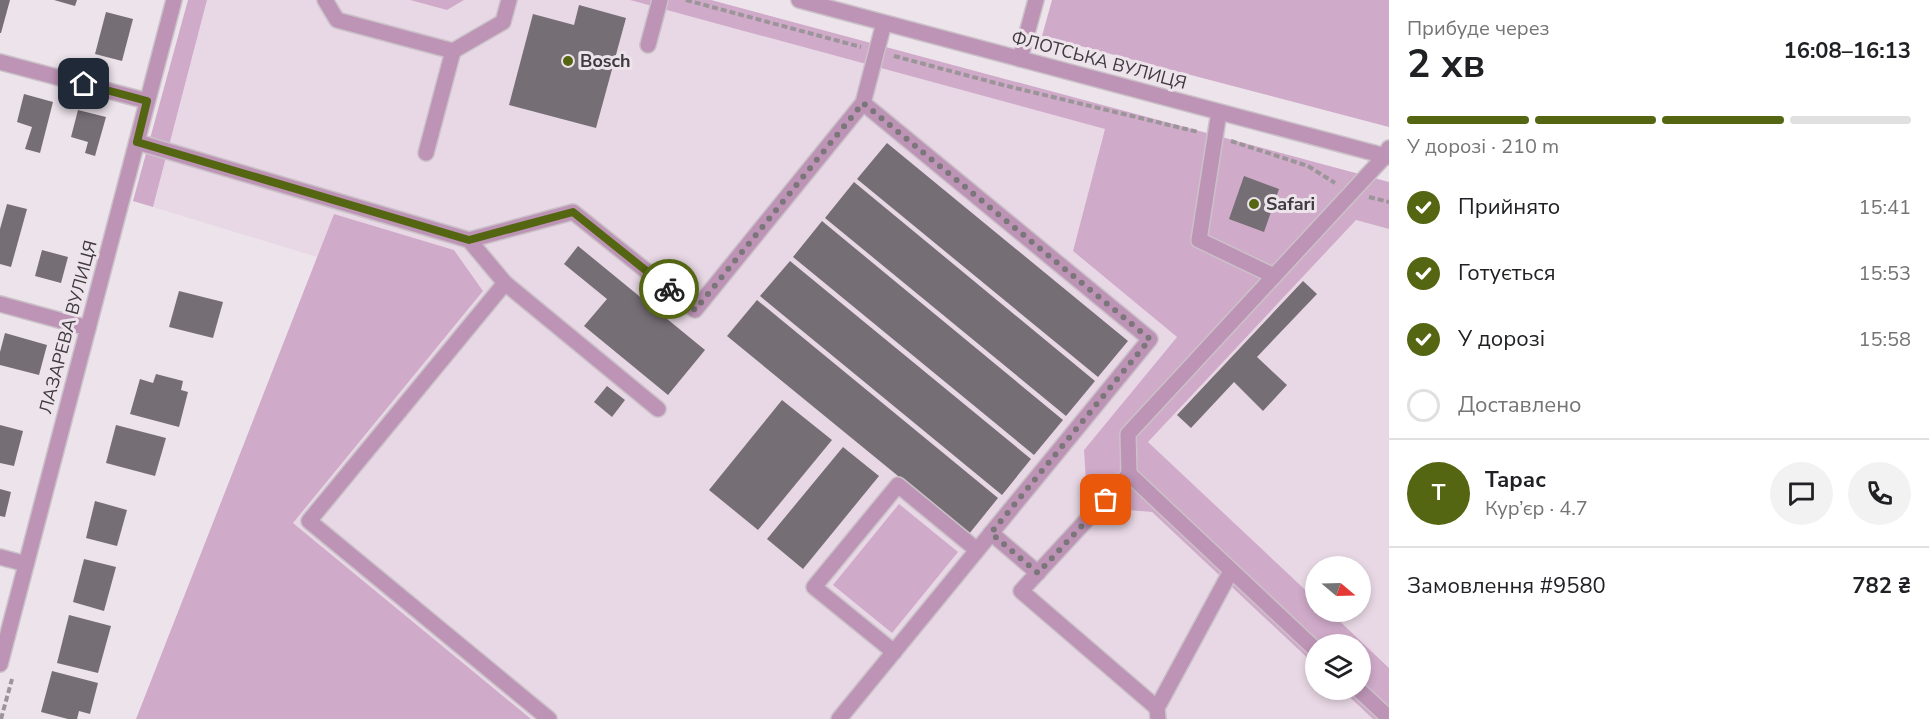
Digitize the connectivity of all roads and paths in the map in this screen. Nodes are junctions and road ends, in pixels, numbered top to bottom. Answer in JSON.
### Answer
{"nodes":[{"id":1,"x":174,"y":0,"type":"edge"},
{"id":2,"x":325,"y":0,"type":"edge"},
{"id":3,"x":509,"y":0,"type":"edge"},
{"id":4,"x":660,"y":0,"type":"edge"},
{"id":5,"x":686,"y":0,"type":"edge"},
{"id":6,"x":799,"y":0,"type":"edge"},
{"id":7,"x":1036,"y":0,"type":"edge"},
{"id":8,"x":884,"y":23,"type":"junction"},
{"id":9,"x":648,"y":45,"type":"dead end"},
{"id":10,"x":453,"y":51,"type":"junction"},
{"id":11,"x":876,"y":51,"type":"junction"},
{"id":12,"x":1020,"y":59,"type":"junction"},
{"id":13,"x":0,"y":62,"type":"edge"},
{"id":14,"x":147,"y":101,"type":"junction"},
{"id":15,"x":863,"y":103,"type":"junction"},
{"id":16,"x":1219,"y":112,"type":"junction"},
{"id":17,"x":1216,"y":136,"type":"junction"},
{"id":18,"x":137,"y":142,"type":"junction"},
{"id":19,"x":426,"y":153,"type":"dead end"},
{"id":20,"x":1388,"y":154,"type":"edge"},
{"id":21,"x":1352,"y":192,"type":"junction"},
{"id":22,"x":1389,"y":202,"type":"edge"},
{"id":23,"x":469,"y":240,"type":"junction"},
{"id":24,"x":1274,"y":276,"type":"junction"},
{"id":25,"x":505,"y":283,"type":"junction"},
{"id":26,"x":0,"y":304,"type":"edge"},
{"id":27,"x":88,"y":328,"type":"junction"},
{"id":28,"x":658,"y":410,"type":"dead end"},
{"id":29,"x":1129,"y":474,"type":"junction"},
{"id":30,"x":991,"y":533,"type":"junction"},
{"id":31,"x":977,"y":550,"type":"junction"},
{"id":32,"x":0,"y":557,"type":"edge"},
{"id":33,"x":26,"y":564,"type":"junction"},
{"id":34,"x":1231,"y":571,"type":"junction"},
{"id":35,"x":1038,"y":573,"type":"junction"},
{"id":36,"x":1305,"y":640,"type":"edge"},
{"id":37,"x":894,"y":652,"type":"junction"},
{"id":38,"x":0,"y":664,"type":"edge"},
{"id":39,"x":1370,"y":700,"type":"edge"},
{"id":40,"x":1158,"y":713,"type":"edge"},
{"id":41,"x":1389,"y":718,"type":"edge"},
{"id":42,"x":549,"y":719,"type":"edge"},
{"id":43,"x":839,"y":719,"type":"edge"}],
"edges":[{"from":1,"to":14,"type":"street","name":"ЛАЗАРЕВА ВУЛИЦЯ"},
{"from":2,"to":10,"type":"street"},
{"from":3,"to":10,"type":"street"},
{"from":4,"to":9,"type":"street"},
{"from":5,"to":11,"type":"path"},
{"from":6,"to":8,"type":"street","name":"ФЛОТСЬКА ВУЛИЦЯ"},
{"from":7,"to":12,"type":"street"},
{"from":8,"to":11,"type":"street"},
{"from":8,"to":12,"type":"street","name":"ФЛОТСЬКА ВУЛИЦЯ"},
{"from":10,"to":19,"type":"street"},
{"from":11,"to":15,"type":"street"},
{"from":11,"to":17,"type":"path"},
{"from":12,"to":16,"type":"street","name":"ФЛОТСЬКА ВУЛИЦЯ"},
{"from":13,"to":14,"type":"street"},
{"from":14,"to":18,"type":"street","name":"ЛАЗАРЕВА ВУЛИЦЯ"},
{"from":15,"to":23,"type":"street"},
{"from":15,"to":30,"type":"street"},
{"from":16,"to":17,"type":"street"},
{"from":16,"to":20,"type":"street","name":"ФЛОТСЬКА ВУЛИЦЯ"},
{"from":17,"to":21,"type":"path"},
{"from":17,"to":24,"type":"street"},
{"from":18,"to":23,"type":"street"},
{"from":18,"to":27,"type":"street","name":"ЛАЗАРЕВА ВУЛИЦЯ"},
{"from":20,"to":21,"type":"street"},
{"from":21,"to":22,"type":"path"},
{"from":21,"to":24,"type":"street"},
{"from":23,"to":25,"type":"street"},
{"from":24,"to":29,"type":"street"},
{"from":25,"to":28,"type":"street"},
{"from":25,"to":42,"type":"street"},
{"from":26,"to":27,"type":"street"},
{"from":27,"to":33,"type":"street","name":"ЛАЗАРЕВА ВУЛИЦЯ"},
{"from":29,"to":34,"type":"street"},
{"from":29,"to":35,"type":"street"},
{"from":30,"to":31,"type":"street"},
{"from":30,"to":35,"type":"street"},
{"from":31,"to":37,"type":"street"},
{"from":31,"to":37,"type":"street"},
{"from":32,"to":33,"type":"street"},
{"from":33,"to":38,"type":"street","name":"ЛАЗАРЕВА ВУЛИЦЯ"},
{"from":34,"to":36,"type":"street"},
{"from":34,"to":40,"type":"street"},
{"from":35,"to":40,"type":"street"},
{"from":37,"to":43,"type":"street"},
{"from":39,"to":41,"type":"street"}]}
